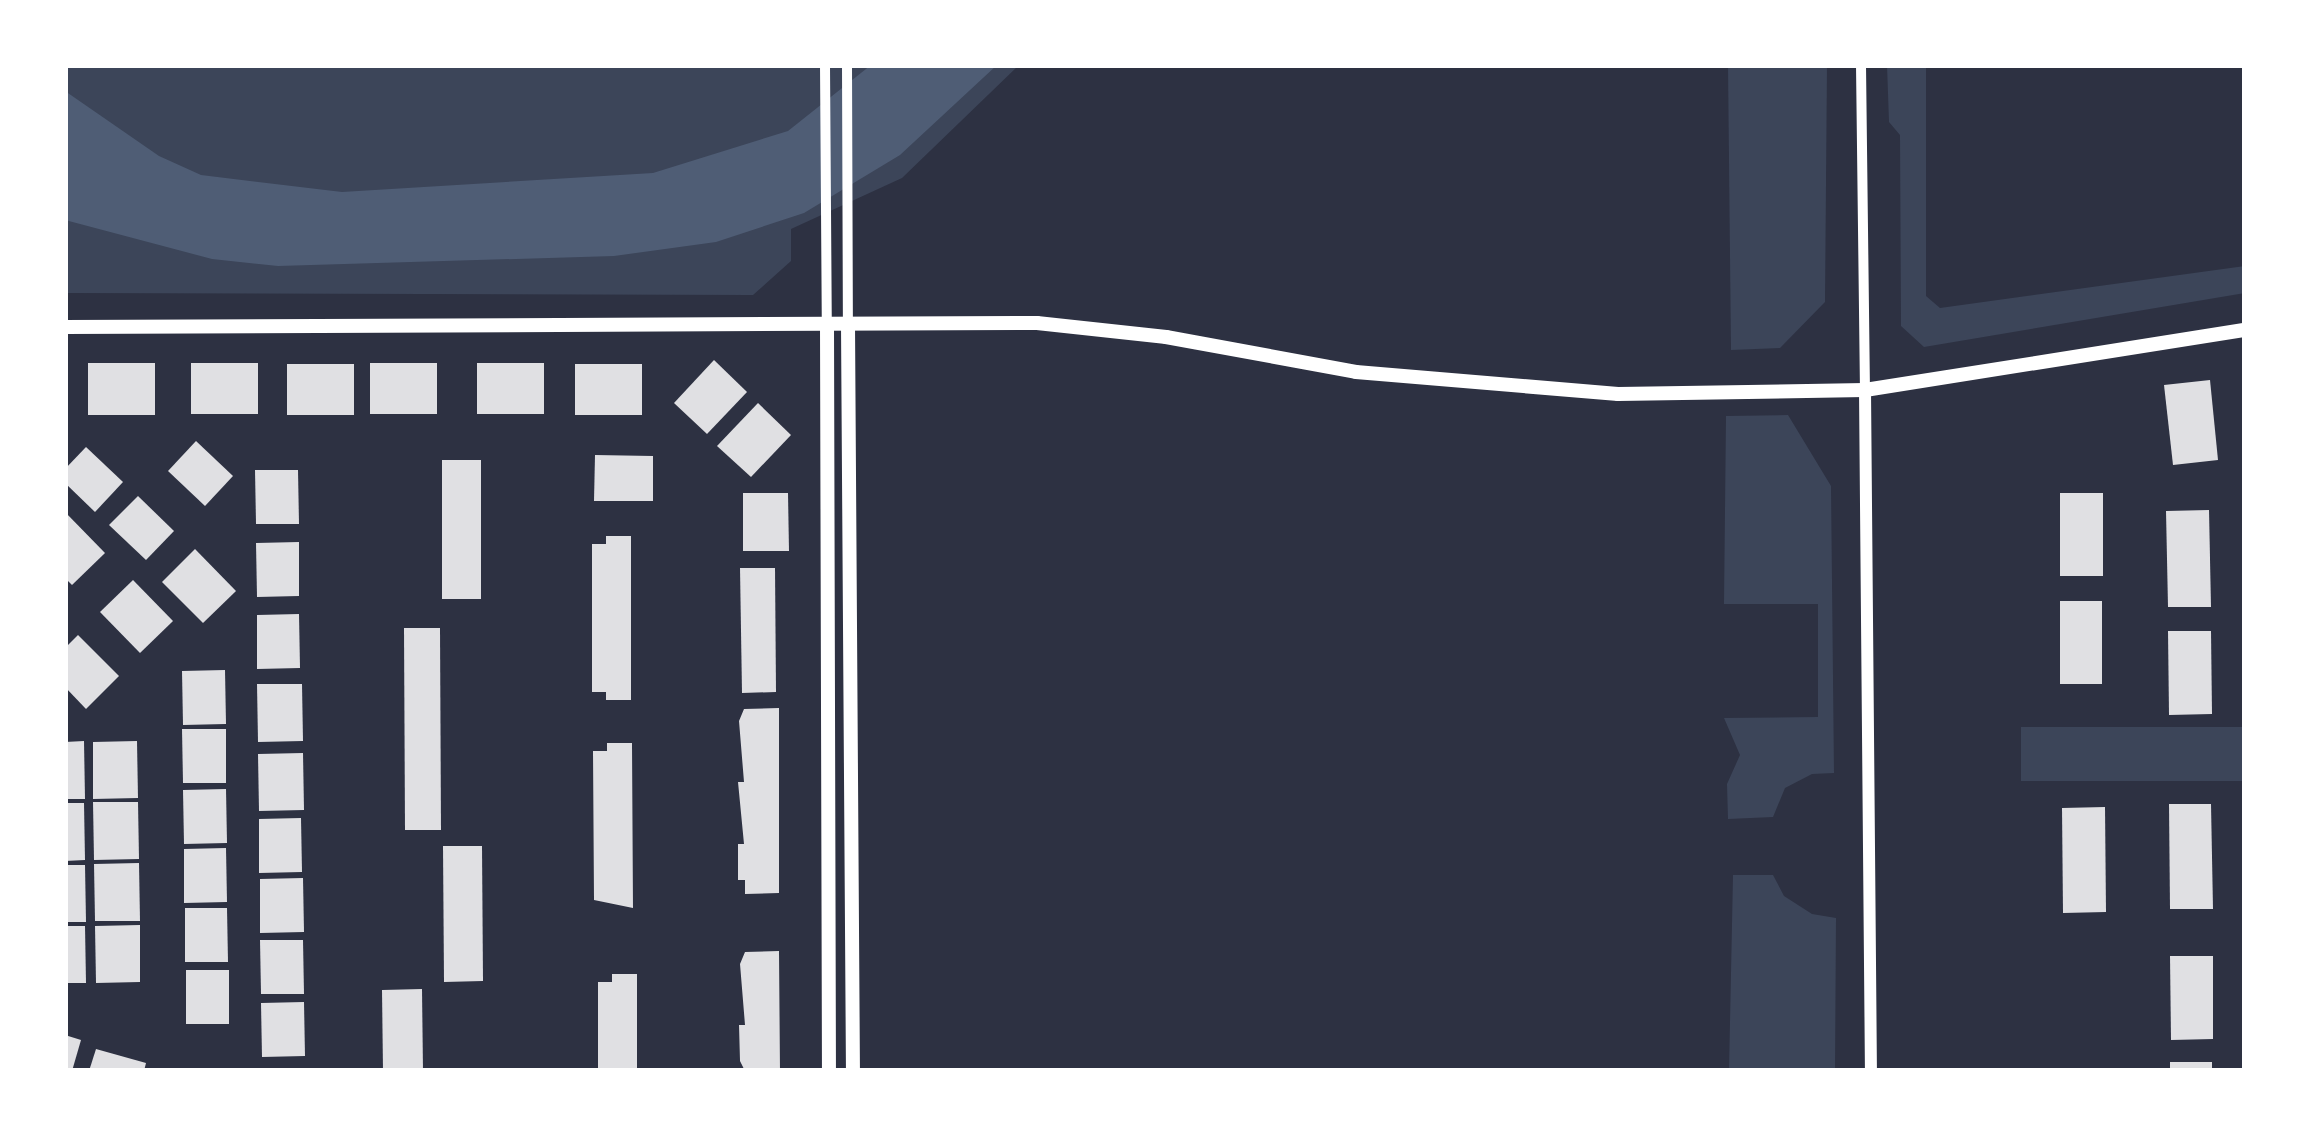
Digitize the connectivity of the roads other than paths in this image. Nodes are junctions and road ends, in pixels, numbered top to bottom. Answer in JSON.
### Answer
{"nodes":[{"id":1,"x":825,"y":65,"type":"edge"},
{"id":2,"x":846,"y":65,"type":"edge"},
{"id":3,"x":1862,"y":65,"type":"edge"},
{"id":4,"x":848,"y":324,"type":"junction"},
{"id":5,"x":827,"y":325,"type":"junction"},
{"id":6,"x":65,"y":328,"type":"edge"},
{"id":7,"x":2245,"y":330,"type":"edge"},
{"id":8,"x":1865,"y":390,"type":"junction"},
{"id":9,"x":828,"y":1071,"type":"edge"},
{"id":10,"x":852,"y":1071,"type":"edge"},
{"id":11,"x":1871,"y":1071,"type":"edge"}],
"edges":[{"from":1,"to":5,"type":"street"},
{"from":2,"to":4,"type":"street"},
{"from":3,"to":8,"type":"street"},
{"from":4,"to":5,"type":"main road"},
{"from":4,"to":8,"type":"main road"},
{"from":4,"to":10,"type":"main road"},
{"from":5,"to":6,"type":"main road"},
{"from":5,"to":9,"type":"main road"},
{"from":7,"to":8,"type":"main road"},
{"from":8,"to":11,"type":"street"}]}
